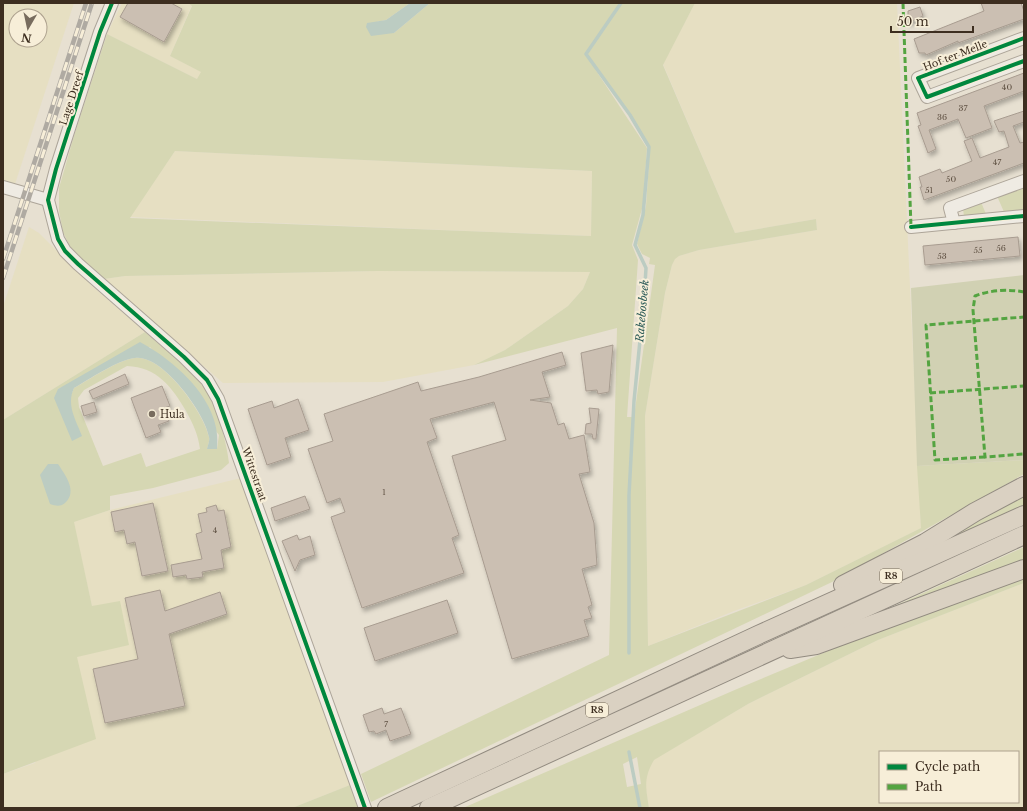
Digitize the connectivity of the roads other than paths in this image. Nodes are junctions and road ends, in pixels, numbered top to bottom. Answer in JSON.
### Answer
{"nodes":[{"id":1,"x":112,"y":3,"type":"edge"},
{"id":2,"x":1024,"y":38,"type":"edge"},
{"id":3,"x":1024,"y":60,"type":"edge"},
{"id":4,"x":1024,"y":181,"type":"edge"},
{"id":5,"x":3,"y":187,"type":"edge"},
{"id":6,"x":48,"y":200,"type":"junction"},
{"id":7,"x":1024,"y":216,"type":"edge"},
{"id":8,"x":954,"y":223,"type":"junction"},
{"id":9,"x":911,"y":227,"type":"dead end"},
{"id":10,"x":1024,"y":486,"type":"edge"},
{"id":11,"x":1024,"y":515,"type":"edge"},
{"id":12,"x":1024,"y":536,"type":"edge"},
{"id":13,"x":1024,"y":569,"type":"edge"},
{"id":14,"x":758,"y":635,"type":"junction"},
{"id":15,"x":761,"y":654,"type":"junction"},
{"id":16,"x":365,"y":808,"type":"edge"},
{"id":17,"x":387,"y":808,"type":"edge"},
{"id":18,"x":428,"y":808,"type":"edge"}],
"edges":[{"from":1,"to":6,"type":"street","name":"Lage Dreef"},
{"from":2,"to":3,"type":"street","name":"Hof ter Melle"},
{"from":4,"to":8,"type":"street"},
{"from":5,"to":6,"type":"street"},
{"from":6,"to":16,"type":"street","name":"Wittestraat"},
{"from":7,"to":8,"type":"street"},
{"from":8,"to":9,"type":"street"},
{"from":10,"to":14,"type":"highway","number":"R8"},
{"from":11,"to":14,"type":"highway","number":"R8"},
{"from":12,"to":15,"type":"highway","number":"R8"},
{"from":13,"to":15,"type":"highway","number":"R8"},
{"from":14,"to":17,"type":"highway","number":"R8"},
{"from":15,"to":18,"type":"highway","number":"R8"}]}
